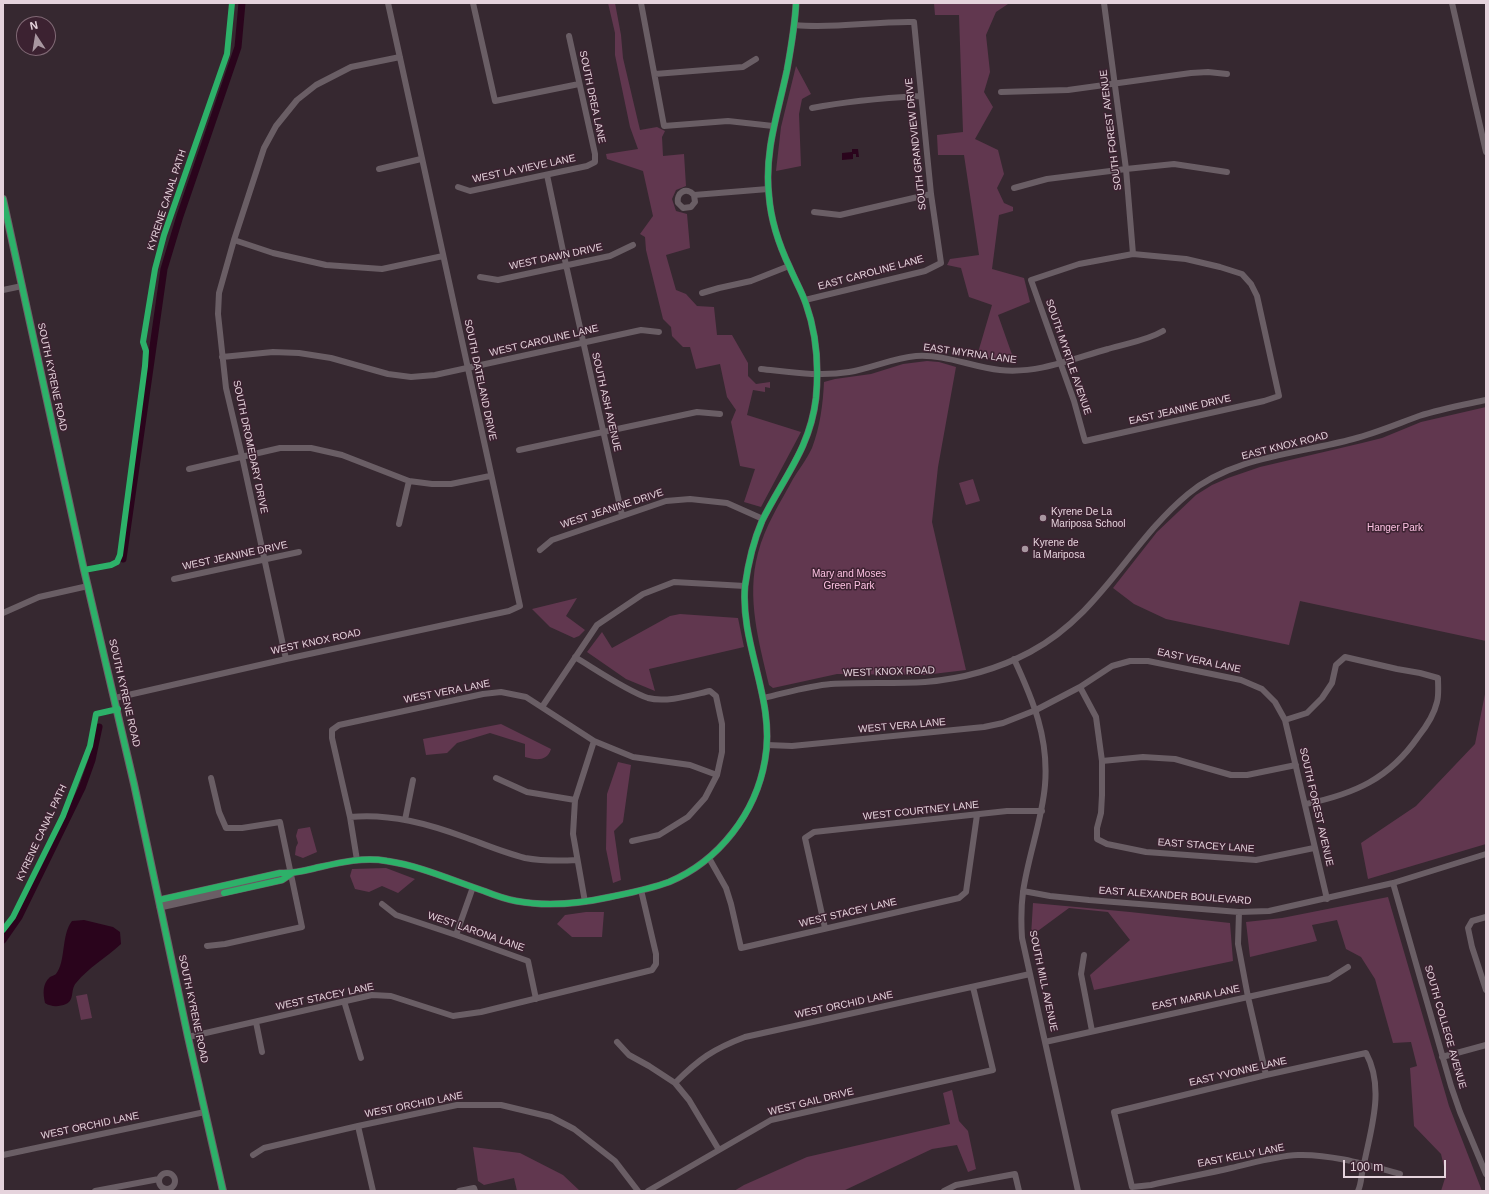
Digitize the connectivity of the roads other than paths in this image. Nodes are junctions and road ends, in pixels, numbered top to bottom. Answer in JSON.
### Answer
{"nodes":[{"id":1,"x":388,"y":3,"type":"edge"},
{"id":2,"x":473,"y":3,"type":"edge"},
{"id":3,"x":642,"y":3,"type":"edge"},
{"id":4,"x":796,"y":3,"type":"edge"},
{"id":5,"x":1104,"y":3,"type":"edge"},
{"id":6,"x":1452,"y":3,"type":"edge"},
{"id":7,"x":795,"y":25,"type":"junction"},
{"id":8,"x":569,"y":36,"type":"dead end"},
{"id":9,"x":400,"y":57,"type":"junction"},
{"id":10,"x":756,"y":59,"type":"dead end"},
{"id":11,"x":655,"y":74,"type":"junction"},
{"id":12,"x":1227,"y":74,"type":"dead end"},
{"id":13,"x":579,"y":84,"type":"junction"},
{"id":14,"x":1115,"y":84,"type":"junction"},
{"id":15,"x":1001,"y":92,"type":"dead end"},
{"id":16,"x":920,"y":96,"type":"junction"},
{"id":17,"x":812,"y":108,"type":"dead end"},
{"id":18,"x":773,"y":126,"type":"junction"},
{"id":19,"x":1486,"y":152,"type":"edge"},
{"id":20,"x":421,"y":159,"type":"junction"},
{"id":21,"x":595,"y":162,"type":"joint"},
{"id":22,"x":1126,"y":168,"type":"junction"},
{"id":23,"x":379,"y":169,"type":"dead end"},
{"id":24,"x":1227,"y":172,"type":"dead end"},
{"id":25,"x":547,"y":174,"type":"junction"},
{"id":26,"x":458,"y":186,"type":"dead end"},
{"id":27,"x":1014,"y":188,"type":"dead end"},
{"id":28,"x":768,"y":189,"type":"junction"},
{"id":29,"x":930,"y":194,"type":"junction"},
{"id":30,"x":694,"y":195,"type":"dead end"},
{"id":31,"x":3,"y":199,"type":"edge"},
{"id":32,"x":814,"y":212,"type":"dead end"},
{"id":33,"x":234,"y":240,"type":"junction"},
{"id":34,"x":633,"y":245,"type":"dead end"},
{"id":35,"x":1133,"y":254,"type":"junction"},
{"id":36,"x":443,"y":256,"type":"junction"},
{"id":37,"x":941,"y":263,"type":"joint"},
{"id":38,"x":566,"y":265,"type":"junction"},
{"id":39,"x":789,"y":266,"type":"junction"},
{"id":40,"x":480,"y":277,"type":"dead end"},
{"id":41,"x":22,"y":286,"type":"junction"},
{"id":42,"x":3,"y":290,"type":"edge"},
{"id":43,"x":702,"y":293,"type":"dead end"},
{"id":44,"x":805,"y":300,"type":"junction"},
{"id":45,"x":1163,"y":331,"type":"dead end"},
{"id":46,"x":659,"y":332,"type":"dead end"},
{"id":47,"x":583,"y":342,"type":"junction"},
{"id":48,"x":222,"y":356,"type":"junction"},
{"id":49,"x":1061,"y":363,"type":"junction"},
{"id":50,"x":467,"y":368,"type":"junction"},
{"id":51,"x":761,"y":369,"type":"dead end"},
{"id":52,"x":818,"y":374,"type":"junction"},
{"id":53,"x":1486,"y":400,"type":"edge"},
{"id":54,"x":720,"y":414,"type":"dead end"},
{"id":55,"x":603,"y":431,"type":"junction"},
{"id":56,"x":1085,"y":442,"type":"joint"},
{"id":57,"x":519,"y":450,"type":"dead end"},
{"id":58,"x":242,"y":456,"type":"junction"},
{"id":59,"x":189,"y":469,"type":"dead end"},
{"id":60,"x":490,"y":476,"type":"junction"},
{"id":61,"x":409,"y":481,"type":"junction"},
{"id":62,"x":622,"y":515,"type":"junction"},
{"id":63,"x":764,"y":519,"type":"junction"},
{"id":64,"x":399,"y":524,"type":"dead end"},
{"id":65,"x":540,"y":550,"type":"dead end"},
{"id":66,"x":299,"y":552,"type":"dead end"},
{"id":67,"x":264,"y":559,"type":"junction"},
{"id":68,"x":174,"y":579,"type":"dead end"},
{"id":69,"x":88,"y":586,"type":"junction"},
{"id":70,"x":745,"y":586,"type":"junction"},
{"id":71,"x":520,"y":606,"type":"joint"},
{"id":72,"x":3,"y":613,"type":"edge"},
{"id":73,"x":575,"y":657,"type":"junction"},
{"id":74,"x":286,"y":659,"type":"junction"},
{"id":75,"x":1014,"y":659,"type":"junction"},
{"id":76,"x":1080,"y":687,"type":"junction"},
{"id":77,"x":115,"y":698,"type":"junction"},
{"id":78,"x":763,"y":698,"type":"junction"},
{"id":79,"x":542,"y":707,"type":"junction"},
{"id":80,"x":1036,"y":710,"type":"junction"},
{"id":81,"x":1286,"y":720,"type":"junction"},
{"id":82,"x":594,"y":741,"type":"junction"},
{"id":83,"x":767,"y":745,"type":"junction"},
{"id":84,"x":1102,"y":761,"type":"junction"},
{"id":85,"x":1296,"y":765,"type":"junction"},
{"id":86,"x":717,"y":775,"type":"junction"},
{"id":87,"x":211,"y":778,"type":"dead end"},
{"id":88,"x":496,"y":778,"type":"dead end"},
{"id":89,"x":414,"y":780,"type":"dead end"},
{"id":90,"x":575,"y":800,"type":"junction"},
{"id":91,"x":1306,"y":804,"type":"junction"},
{"id":92,"x":1042,"y":811,"type":"junction"},
{"id":93,"x":977,"y":815,"type":"junction"},
{"id":94,"x":350,"y":817,"type":"junction"},
{"id":95,"x":406,"y":820,"type":"junction"},
{"id":96,"x":632,"y":841,"type":"dead end"},
{"id":97,"x":1314,"y":848,"type":"junction"},
{"id":98,"x":1486,"y":854,"type":"edge"},
{"id":99,"x":709,"y":858,"type":"junction"},
{"id":100,"x":357,"y":860,"type":"junction"},
{"id":101,"x":577,"y":860,"type":"junction"},
{"id":102,"x":291,"y":874,"type":"junction"},
{"id":103,"x":1393,"y":883,"type":"junction"},
{"id":104,"x":473,"y":888,"type":"junction"},
{"id":105,"x":641,"y":890,"type":"junction"},
{"id":106,"x":1023,"y":891,"type":"junction"},
{"id":107,"x":1327,"y":899,"type":"junction"},
{"id":108,"x":585,"y":902,"type":"junction"},
{"id":109,"x":160,"y":903,"type":"junction"},
{"id":110,"x":382,"y":904,"type":"dead end"},
{"id":111,"x":1239,"y":912,"type":"junction"},
{"id":112,"x":1486,"y":917,"type":"edge"},
{"id":113,"x":825,"y":928,"type":"junction"},
{"id":114,"x":456,"y":935,"type":"junction"},
{"id":115,"x":206,"y":946,"type":"dead end"},
{"id":116,"x":1084,"y":955,"type":"dead end"},
{"id":117,"x":1348,"y":967,"type":"dead end"},
{"id":118,"x":1030,"y":974,"type":"junction"},
{"id":119,"x":973,"y":987,"type":"junction"},
{"id":120,"x":1486,"y":990,"type":"edge"},
{"id":121,"x":1248,"y":997,"type":"junction"},
{"id":122,"x":536,"y":999,"type":"junction"},
{"id":123,"x":344,"y":1001,"type":"junction"},
{"id":124,"x":256,"y":1022,"type":"junction"},
{"id":125,"x":1092,"y":1031,"type":"junction"},
{"id":126,"x":188,"y":1037,"type":"junction"},
{"id":127,"x":617,"y":1042,"type":"dead end"},
{"id":128,"x":1045,"y":1042,"type":"junction"},
{"id":129,"x":1486,"y":1045,"type":"edge"},
{"id":130,"x":262,"y":1052,"type":"dead end"},
{"id":131,"x":361,"y":1058,"type":"dead end"},
{"id":132,"x":1442,"y":1058,"type":"junction"},
{"id":133,"x":1266,"y":1075,"type":"junction"},
{"id":134,"x":675,"y":1083,"type":"junction"},
{"id":135,"x":205,"y":1112,"type":"junction"},
{"id":136,"x":358,"y":1126,"type":"junction"},
{"id":137,"x":719,"y":1150,"type":"junction"},
{"id":138,"x":3,"y":1155,"type":"edge"},
{"id":139,"x":253,"y":1155,"type":"dead end"},
{"id":140,"x":1364,"y":1164,"type":"junction"},
{"id":141,"x":1400,"y":1174,"type":"dead end"},
{"id":142,"x":1486,"y":1174,"type":"edge"},
{"id":143,"x":159,"y":1179,"type":"dead end"},
{"id":144,"x":1132,"y":1187,"type":"joint"},
{"id":145,"x":475,"y":1189,"type":"edge"},
{"id":146,"x":95,"y":1191,"type":"edge"},
{"id":147,"x":223,"y":1191,"type":"edge"},
{"id":148,"x":373,"y":1191,"type":"edge"},
{"id":149,"x":459,"y":1191,"type":"edge"},
{"id":150,"x":638,"y":1191,"type":"edge"},
{"id":151,"x":648,"y":1191,"type":"edge"},
{"id":152,"x":944,"y":1191,"type":"edge"},
{"id":153,"x":1020,"y":1191,"type":"edge"},
{"id":154,"x":1078,"y":1191,"type":"edge"},
{"id":155,"x":1358,"y":1191,"type":"edge"}],
"edges":[{"from":1,"to":9,"type":"street","name":"SOUTH DATELAND DRIVE"},
{"from":2,"to":13,"type":"street"},
{"from":3,"to":11,"type":"street"},
{"from":4,"to":7,"type":"street"},
{"from":5,"to":14,"type":"street","name":"SOUTH FOREST AVENUE"},
{"from":6,"to":19,"type":"street"},
{"from":7,"to":16,"type":"street","name":"SOUTH GRANDVIEW DRIVE"},
{"from":7,"to":18,"type":"street"},
{"from":8,"to":13,"type":"street","name":"SOUTH DREA LANE"},
{"from":9,"to":20,"type":"street","name":"SOUTH DATELAND DRIVE"},
{"from":9,"to":33,"type":"street","name":"SOUTH DROMEDARY DRIVE"},
{"from":10,"to":11,"type":"street"},
{"from":11,"to":18,"type":"street"},
{"from":12,"to":14,"type":"street"},
{"from":13,"to":21,"type":"street","name":"SOUTH DREA LANE"},
{"from":14,"to":15,"type":"street"},
{"from":14,"to":22,"type":"street","name":"SOUTH FOREST AVENUE"},
{"from":16,"to":17,"type":"street"},
{"from":16,"to":29,"type":"street","name":"SOUTH GRANDVIEW DRIVE"},
{"from":18,"to":28,"type":"street"},
{"from":20,"to":23,"type":"street"},
{"from":20,"to":36,"type":"street","name":"SOUTH DATELAND DRIVE"},
{"from":21,"to":25,"type":"street","name":"WEST LA VIEVE LANE"},
{"from":22,"to":24,"type":"street"},
{"from":22,"to":27,"type":"street"},
{"from":22,"to":35,"type":"street","name":"SOUTH FOREST AVENUE"},
{"from":25,"to":26,"type":"street","name":"WEST LA VIEVE LANE"},
{"from":25,"to":38,"type":"street","name":"SOUTH ASH AVENUE"},
{"from":28,"to":30,"type":"street"},
{"from":28,"to":39,"type":"street"},
{"from":29,"to":32,"type":"street"},
{"from":29,"to":37,"type":"street","name":"SOUTH GRANDVIEW DRIVE"},
{"from":31,"to":41,"type":"main road","name":"SOUTH KYRENE ROAD"},
{"from":33,"to":36,"type":"street"},
{"from":33,"to":48,"type":"street","name":"SOUTH DROMEDARY DRIVE"},
{"from":34,"to":38,"type":"street","name":"WEST DAWN DRIVE"},
{"from":35,"to":49,"type":"street","name":"SOUTH MYRTLE AVENUE"},
{"from":35,"to":56,"type":"street","name":"EAST JEANINE DRIVE"},
{"from":36,"to":50,"type":"street","name":"SOUTH DATELAND DRIVE"},
{"from":37,"to":44,"type":"street","name":"EAST CAROLINE LANE"},
{"from":38,"to":40,"type":"street","name":"WEST DAWN DRIVE"},
{"from":38,"to":47,"type":"street","name":"SOUTH ASH AVENUE"},
{"from":39,"to":43,"type":"street"},
{"from":39,"to":44,"type":"street"},
{"from":41,"to":42,"type":"street"},
{"from":41,"to":69,"type":"main road","name":"SOUTH KYRENE ROAD"},
{"from":44,"to":52,"type":"street"},
{"from":45,"to":49,"type":"street","name":"EAST MYRNA LANE"},
{"from":46,"to":47,"type":"street","name":"WEST CAROLINE LANE"},
{"from":47,"to":50,"type":"street","name":"WEST CAROLINE LANE"},
{"from":47,"to":55,"type":"street","name":"SOUTH ASH AVENUE"},
{"from":48,"to":50,"type":"street","name":"WEST CAROLINE LANE"},
{"from":48,"to":58,"type":"street","name":"SOUTH DROMEDARY DRIVE"},
{"from":49,"to":52,"type":"street","name":"EAST MYRNA LANE"},
{"from":49,"to":56,"type":"street","name":"SOUTH MYRTLE AVENUE"},
{"from":50,"to":60,"type":"street","name":"SOUTH DATELAND DRIVE"},
{"from":51,"to":52,"type":"street","name":"EAST MYRNA LANE"},
{"from":52,"to":63,"type":"street"},
{"from":53,"to":75,"type":"street","name":"EAST KNOX ROAD"},
{"from":54,"to":55,"type":"street"},
{"from":55,"to":57,"type":"street"},
{"from":55,"to":62,"type":"street","name":"SOUTH ASH AVENUE"},
{"from":58,"to":59,"type":"street"},
{"from":58,"to":61,"type":"street"},
{"from":58,"to":67,"type":"street","name":"SOUTH DROMEDARY DRIVE"},
{"from":60,"to":61,"type":"street"},
{"from":60,"to":71,"type":"street","name":"SOUTH DATELAND DRIVE"},
{"from":61,"to":64,"type":"street"},
{"from":62,"to":63,"type":"street","name":"WEST JEANINE DRIVE"},
{"from":62,"to":65,"type":"street","name":"WEST JEANINE DRIVE"},
{"from":63,"to":70,"type":"street"},
{"from":66,"to":67,"type":"street","name":"WEST JEANINE DRIVE"},
{"from":67,"to":68,"type":"street","name":"WEST JEANINE DRIVE"},
{"from":67,"to":74,"type":"street","name":"SOUTH DROMEDARY DRIVE"},
{"from":69,"to":72,"type":"street"},
{"from":69,"to":77,"type":"main road","name":"SOUTH KYRENE ROAD"},
{"from":70,"to":73,"type":"street"},
{"from":70,"to":78,"type":"street"},
{"from":71,"to":74,"type":"street","name":"WEST KNOX ROAD"},
{"from":73,"to":79,"type":"street"},
{"from":73,"to":86,"type":"street"},
{"from":74,"to":77,"type":"street","name":"WEST KNOX ROAD"},
{"from":75,"to":78,"type":"street","name":"WEST KNOX ROAD"},
{"from":75,"to":80,"type":"street","name":"SOUTH MILL AVENUE"},
{"from":76,"to":80,"type":"street","name":"EAST VERA LANE"},
{"from":76,"to":81,"type":"street","name":"EAST VERA LANE"},
{"from":76,"to":84,"type":"street"},
{"from":77,"to":109,"type":"main road","name":"SOUTH KYRENE ROAD"},
{"from":78,"to":83,"type":"street"},
{"from":79,"to":82,"type":"street","name":"WEST VERA LANE"},
{"from":79,"to":94,"type":"street","name":"WEST VERA LANE"},
{"from":80,"to":83,"type":"street","name":"WEST VERA LANE"},
{"from":80,"to":92,"type":"street","name":"SOUTH MILL AVENUE"},
{"from":81,"to":85,"type":"street","name":"SOUTH FOREST AVENUE"},
{"from":81,"to":91,"type":"street"},
{"from":82,"to":86,"type":"street","name":"WEST VERA LANE"},
{"from":82,"to":90,"type":"street"},
{"from":83,"to":99,"type":"street"},
{"from":84,"to":85,"type":"street"},
{"from":84,"to":97,"type":"street","name":"EAST STACEY LANE"},
{"from":85,"to":91,"type":"street","name":"SOUTH FOREST AVENUE"},
{"from":86,"to":96,"type":"street"},
{"from":87,"to":102,"type":"street"},
{"from":88,"to":90,"type":"street"},
{"from":89,"to":95,"type":"street"},
{"from":90,"to":101,"type":"street"},
{"from":91,"to":97,"type":"street","name":"SOUTH FOREST AVENUE"},
{"from":92,"to":93,"type":"street","name":"WEST COURTNEY LANE"},
{"from":92,"to":106,"type":"street","name":"SOUTH MILL AVENUE"},
{"from":93,"to":113,"type":"street","name":"WEST STACEY LANE"},
{"from":93,"to":113,"type":"street","name":"WEST COURTNEY LANE"},
{"from":94,"to":95,"type":"street"},
{"from":94,"to":100,"type":"street"},
{"from":95,"to":101,"type":"street"},
{"from":97,"to":107,"type":"street","name":"SOUTH FOREST AVENUE"},
{"from":98,"to":103,"type":"street","name":"EAST ALEXANDER BOULEVARD"},
{"from":99,"to":105,"type":"street"},
{"from":99,"to":113,"type":"street","name":"WEST STACEY LANE"},
{"from":100,"to":102,"type":"street"},
{"from":100,"to":104,"type":"street"},
{"from":101,"to":108,"type":"street"},
{"from":102,"to":109,"type":"street"},
{"from":102,"to":115,"type":"street"},
{"from":103,"to":107,"type":"street","name":"EAST ALEXANDER BOULEVARD"},
{"from":103,"to":132,"type":"street","name":"SOUTH COLLEGE AVENUE"},
{"from":104,"to":108,"type":"street"},
{"from":104,"to":114,"type":"street"},
{"from":105,"to":108,"type":"street"},
{"from":105,"to":122,"type":"street","name":"WEST STACEY LANE"},
{"from":106,"to":111,"type":"street","name":"EAST ALEXANDER BOULEVARD"},
{"from":106,"to":118,"type":"street","name":"SOUTH MILL AVENUE"},
{"from":107,"to":111,"type":"street","name":"EAST ALEXANDER BOULEVARD"},
{"from":109,"to":126,"type":"main road","name":"SOUTH KYRENE ROAD"},
{"from":110,"to":114,"type":"street","name":"WEST LARONA LANE"},
{"from":111,"to":121,"type":"street"},
{"from":112,"to":120,"type":"street"},
{"from":114,"to":122,"type":"street","name":"WEST LARONA LANE"},
{"from":116,"to":125,"type":"street"},
{"from":117,"to":121,"type":"street","name":"EAST MARIA LANE"},
{"from":118,"to":119,"type":"street","name":"WEST ORCHID LANE"},
{"from":118,"to":128,"type":"street","name":"SOUTH MILL AVENUE"},
{"from":119,"to":134,"type":"street","name":"WEST ORCHID LANE"},
{"from":119,"to":137,"type":"street","name":"WEST GAIL DRIVE"},
{"from":121,"to":125,"type":"street","name":"EAST MARIA LANE"},
{"from":121,"to":133,"type":"street"},
{"from":122,"to":123,"type":"street","name":"WEST STACEY LANE"},
{"from":123,"to":124,"type":"street","name":"WEST STACEY LANE"},
{"from":123,"to":131,"type":"street"},
{"from":124,"to":126,"type":"street","name":"WEST STACEY LANE"},
{"from":124,"to":130,"type":"street"},
{"from":125,"to":128,"type":"street","name":"EAST MARIA LANE"},
{"from":126,"to":135,"type":"main road","name":"SOUTH KYRENE ROAD"},
{"from":127,"to":134,"type":"street"},
{"from":128,"to":154,"type":"street","name":"SOUTH MILL AVENUE"},
{"from":129,"to":132,"type":"street"},
{"from":132,"to":142,"type":"street","name":"SOUTH COLLEGE AVENUE"},
{"from":133,"to":140,"type":"street","name":"EAST YVONNE LANE"},
{"from":133,"to":144,"type":"street","name":"EAST YVONNE LANE"},
{"from":134,"to":137,"type":"street"},
{"from":135,"to":138,"type":"street","name":"WEST ORCHID LANE"},
{"from":135,"to":147,"type":"main road","name":"SOUTH KYRENE ROAD"},
{"from":136,"to":139,"type":"street","name":"WEST ORCHID LANE"},
{"from":136,"to":148,"type":"street"},
{"from":136,"to":150,"type":"street","name":"WEST ORCHID LANE"},
{"from":137,"to":151,"type":"street","name":"WEST GAIL DRIVE"},
{"from":140,"to":141,"type":"street","name":"EAST KELLY LANE"},
{"from":140,"to":144,"type":"street","name":"EAST KELLY LANE"},
{"from":140,"to":155,"type":"street"},
{"from":143,"to":146,"type":"street"},
{"from":145,"to":149,"type":"street"},
{"from":152,"to":153,"type":"street"}]}
